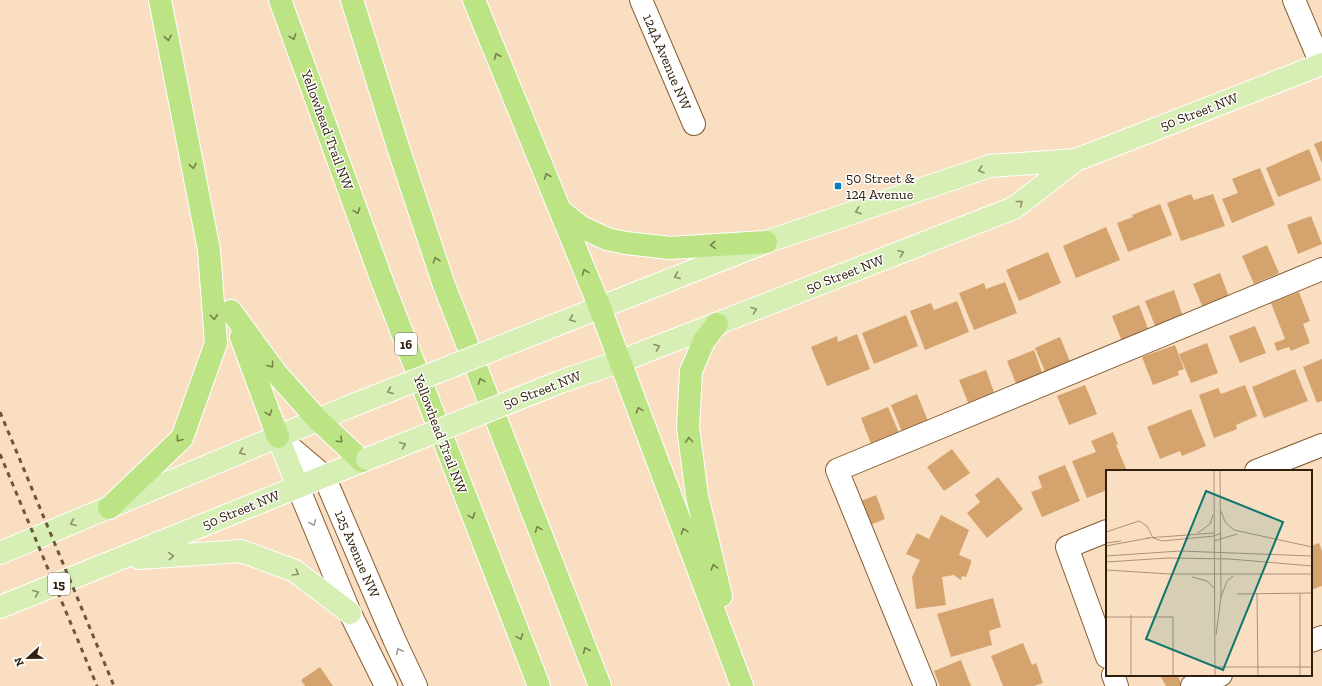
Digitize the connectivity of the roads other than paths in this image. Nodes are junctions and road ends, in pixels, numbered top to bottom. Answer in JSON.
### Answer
{"nodes":[{"id":1,"x":160,"y":0,"type":"edge"},
{"id":2,"x":280,"y":0,"type":"edge"},
{"id":3,"x":352,"y":0,"type":"edge"},
{"id":4,"x":474,"y":0,"type":"edge"},
{"id":5,"x":641,"y":0,"type":"edge"},
{"id":6,"x":1294,"y":0,"type":"edge"},
{"id":7,"x":1322,"y":64,"type":"edge"},
{"id":8,"x":694,"y":124,"type":"dead end"},
{"id":9,"x":1076,"y":160,"type":"junction"},
{"id":10,"x":562,"y":212,"type":"junction"},
{"id":11,"x":766,"y":242,"type":"junction"},
{"id":12,"x":209,"y":250,"type":"junction"},
{"id":13,"x":1322,"y":269,"type":"edge"},
{"id":14,"x":600,"y":308,"type":"junction"},
{"id":15,"x":232,"y":311,"type":"junction"},
{"id":16,"x":717,"y":324,"type":"junction"},
{"id":17,"x":621,"y":362,"type":"junction"},
{"id":18,"x":318,"y":420,"type":"junction"},
{"id":19,"x":278,"y":437,"type":"junction"},
{"id":20,"x":1322,"y":445,"type":"edge"},
{"id":21,"x":365,"y":460,"type":"junction"},
{"id":22,"x":1259,"y":470,"type":"edge"},
{"id":23,"x":324,"y":476,"type":"junction"},
{"id":24,"x":298,"y":487,"type":"junction"},
{"id":25,"x":109,"y":508,"type":"junction"},
{"id":26,"x":1106,"y":531,"type":"edge"},
{"id":27,"x":0,"y":553,"type":"edge"},
{"id":28,"x":118,"y":560,"type":"junction"},
{"id":29,"x":0,"y":607,"type":"edge"},
{"id":30,"x":350,"y":613,"type":"junction"},
{"id":31,"x":1322,"y":637,"type":"edge"},
{"id":32,"x":1312,"y":641,"type":"edge"},
{"id":33,"x":1106,"y":654,"type":"edge"},
{"id":34,"x":1113,"y":676,"type":"edge"},
{"id":35,"x":1218,"y":676,"type":"edge"},
{"id":36,"x":386,"y":686,"type":"edge"},
{"id":37,"x":416,"y":686,"type":"edge"},
{"id":38,"x":539,"y":686,"type":"edge"},
{"id":39,"x":600,"y":686,"type":"edge"},
{"id":40,"x":743,"y":686,"type":"edge"},
{"id":41,"x":925,"y":686,"type":"edge"},
{"id":42,"x":1117,"y":686,"type":"edge"},
{"id":43,"x":1192,"y":686,"type":"edge"}],
"edges":[{"from":1,"to":12,"type":"highway","one_way":true},
{"from":2,"to":38,"type":"highway","name":"Yellowhead Trail NW","number":"16","one_way":true},
{"from":39,"to":3,"type":"highway","one_way":true},
{"from":10,"to":4,"type":"highway","one_way":true},
{"from":5,"to":8,"type":"street","name":"124A Avenue NW"},
{"from":6,"to":7,"type":"street"},
{"from":7,"to":9,"type":"main road","name":"50 Street NW"},
{"from":9,"to":11,"type":"main road","name":"50 Street NW","one_way":true},
{"from":16,"to":9,"type":"main road","name":"50 Street NW","one_way":true},
{"from":11,"to":10,"type":"highway","one_way":true},
{"from":14,"to":10,"type":"highway","one_way":true},
{"from":11,"to":14,"type":"main road","name":"50 Street NW","one_way":true},
{"from":12,"to":15,"type":"highway"},
{"from":12,"to":25,"type":"highway","one_way":true},
{"from":13,"to":41,"type":"street"},
{"from":14,"to":17,"type":"highway"},
{"from":14,"to":18,"type":"main road","name":"50 Street NW","one_way":true,"bridge":true},
{"from":15,"to":18,"type":"highway","one_way":true},
{"from":15,"to":19,"type":"highway","one_way":true},
{"from":17,"to":16,"type":"main road","name":"50 Street NW","one_way":true},
{"from":40,"to":16,"type":"highway","one_way":true},
{"from":21,"to":17,"type":"main road","name":"50 Street NW","one_way":true,"bridge":true},
{"from":40,"to":17,"type":"highway","one_way":true},
{"from":18,"to":19,"type":"main road","name":"50 Street NW"},
{"from":18,"to":21,"type":"highway","one_way":true},
{"from":19,"to":23,"type":"street","name":"125 Avenue NW"},
{"from":19,"to":24,"type":"main road"},
{"from":19,"to":25,"type":"main road","name":"50 Street NW","one_way":true},
{"from":20,"to":22,"type":"street"},
{"from":21,"to":23,"type":"main road","name":"50 Street NW"},
{"from":23,"to":24,"type":"main road","name":"50 Street NW"},
{"from":37,"to":23,"type":"street","name":"125 Avenue NW","one_way":true},
{"from":24,"to":28,"type":"main road","name":"50 Street NW"},
{"from":24,"to":30,"type":"street","name":"125 Avenue NW","one_way":true},
{"from":25,"to":27,"type":"main road","name":"50 Street NW","one_way":true},
{"from":26,"to":33,"type":"street"},
{"from":29,"to":28,"type":"main road","name":"50 Street NW","number":"15","one_way":true},
{"from":28,"to":30,"type":"main road","one_way":true},
{"from":30,"to":36,"type":"street","name":"125 Avenue NW"},
{"from":31,"to":32,"type":"street"},
{"from":34,"to":42,"type":"street"},
{"from":35,"to":43,"type":"street"}]}
